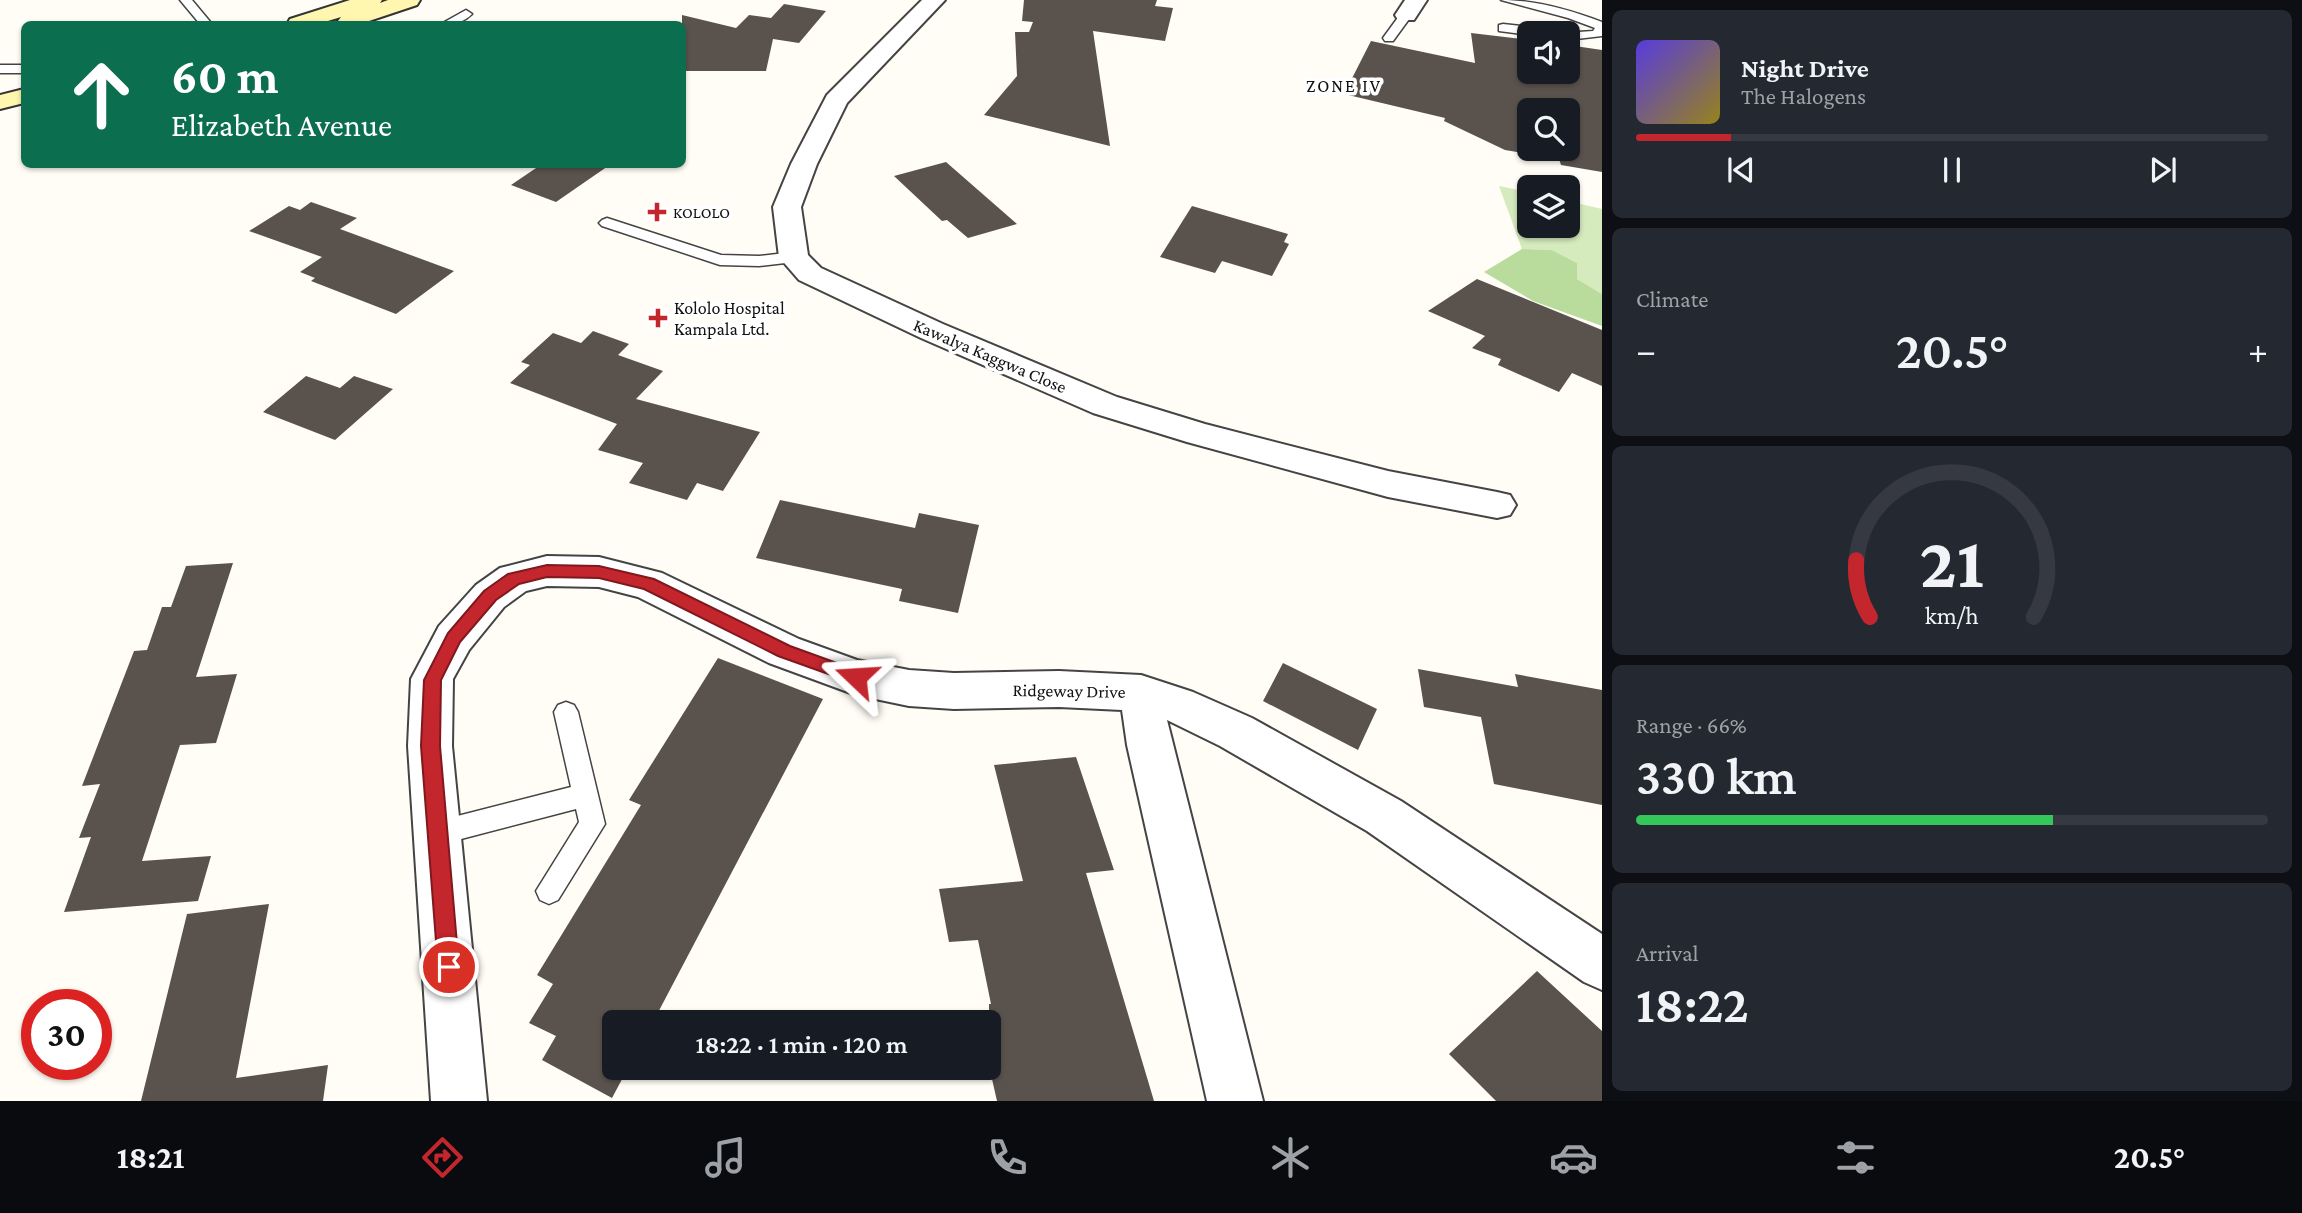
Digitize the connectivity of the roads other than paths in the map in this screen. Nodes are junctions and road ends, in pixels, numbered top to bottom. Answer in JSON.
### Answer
{"nodes":[{"id":1,"x":186,"y":0,"type":"edge"},
{"id":2,"x":410,"y":0,"type":"edge"},
{"id":3,"x":934,"y":0,"type":"edge"},
{"id":4,"x":1507,"y":0,"type":"edge"},
{"id":5,"x":366,"y":1,"type":"edge"},
{"id":6,"x":1411,"y":7,"type":"edge"},
{"id":7,"x":466,"y":14,"type":"dead end"},
{"id":8,"x":204,"y":21,"type":"edge"},
{"id":9,"x":307,"y":21,"type":"edge"},
{"id":10,"x":347,"y":21,"type":"edge"},
{"id":11,"x":453,"y":21,"type":"edge"},
{"id":12,"x":1503,"y":28,"type":"dead end"},
{"id":13,"x":1517,"y":30,"type":"edge"},
{"id":14,"x":1580,"y":36,"type":"edge"},
{"id":15,"x":1389,"y":38,"type":"dead end"},
{"id":16,"x":0,"y":69,"type":"edge"},
{"id":17,"x":21,"y":69,"type":"edge"},
{"id":18,"x":21,"y":97,"type":"edge"},
{"id":19,"x":0,"y":102,"type":"edge"},
{"id":20,"x":21,"y":113,"type":"edge"},
{"id":21,"x":0,"y":119,"type":"edge"},
{"id":22,"x":607,"y":223,"type":"dead end"},
{"id":23,"x":794,"y":257,"type":"junction"},
{"id":24,"x":1497,"y":505,"type":"dead end"},
{"id":25,"x":1140,"y":693,"type":"junction"},
{"id":26,"x":566,"y":712,"type":"dead end"},
{"id":27,"x":585,"y":795,"type":"junction"},
{"id":28,"x":438,"y":833,"type":"junction"},
{"id":29,"x":549,"y":891,"type":"dead end"},
{"id":30,"x":1602,"y":964,"type":"edge"},
{"id":31,"x":459,"y":1101,"type":"edge"},
{"id":32,"x":1235,"y":1101,"type":"edge"}],
"edges":[{"from":1,"to":8,"type":"lane"},
{"from":2,"to":10,"type":"main road"},
{"from":3,"to":23,"type":"street"},
{"from":4,"to":14,"type":"lane"},
{"from":5,"to":9,"type":"main road"},
{"from":6,"to":15,"type":"lane"},
{"from":7,"to":11,"type":"lane"},
{"from":12,"to":13,"type":"lane"},
{"from":16,"to":17,"type":"lane"},
{"from":18,"to":19,"type":"main road"},
{"from":20,"to":21,"type":"main road"},
{"from":22,"to":23,"type":"lane"},
{"from":23,"to":24,"type":"street","name":"Kawalya Kaggwa Close"},
{"from":25,"to":28,"type":"street","name":"Ridgeway Drive"},
{"from":25,"to":30,"type":"street","name":"Ridgeway Drive"},
{"from":25,"to":32,"type":"street"},
{"from":26,"to":27,"type":"lane"},
{"from":27,"to":28,"type":"lane"},
{"from":27,"to":29,"type":"lane"},
{"from":28,"to":31,"type":"street","name":"Ridgeway Drive"}]}
